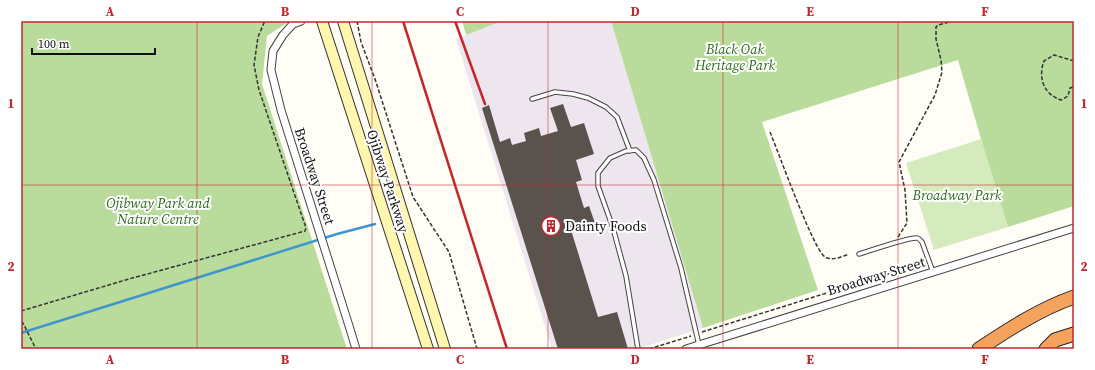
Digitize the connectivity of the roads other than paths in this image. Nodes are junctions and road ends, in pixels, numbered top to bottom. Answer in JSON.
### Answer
{"nodes":[{"id":1,"x":301,"y":21,"type":"edge"},
{"id":2,"x":322,"y":21,"type":"edge"},
{"id":3,"x":343,"y":21,"type":"edge"},
{"id":4,"x":532,"y":99,"type":"dead end"},
{"id":5,"x":630,"y":150,"type":"junction"},
{"id":6,"x":1074,"y":228,"type":"edge"},
{"id":7,"x":858,"y":254,"type":"dead end"},
{"id":8,"x":933,"y":272,"type":"junction"},
{"id":9,"x":1073,"y":297,"type":"edge"},
{"id":10,"x":1074,"y":334,"type":"edge"},
{"id":11,"x":1074,"y":343,"type":"edge"},
{"id":12,"x":699,"y":345,"type":"junction"},
{"id":13,"x":356,"y":349,"type":"edge"},
{"id":14,"x":428,"y":349,"type":"edge"},
{"id":15,"x":445,"y":349,"type":"edge"},
{"id":16,"x":638,"y":349,"type":"edge"},
{"id":17,"x":686,"y":349,"type":"edge"},
{"id":18,"x":979,"y":349,"type":"edge"},
{"id":19,"x":1046,"y":349,"type":"edge"},
{"id":20,"x":1054,"y":349,"type":"edge"}],
"edges":[{"from":1,"to":13,"type":"street","name":"Broadway Street"},
{"from":2,"to":14,"type":"main road","name":"Ojibway Parkway"},
{"from":3,"to":15,"type":"main road","name":"Ojibway Parkway"},
{"from":4,"to":5,"type":"lane"},
{"from":5,"to":12,"type":"lane"},
{"from":5,"to":16,"type":"lane"},
{"from":6,"to":8,"type":"street","name":"Broadway Street"},
{"from":7,"to":8,"type":"lane"},
{"from":8,"to":12,"type":"street","name":"Broadway Street"},
{"from":9,"to":18,"type":"highway"},
{"from":10,"to":19,"type":"highway"},
{"from":11,"to":20,"type":"highway"},
{"from":12,"to":17,"type":"street","name":"Broadway Street"}]}
